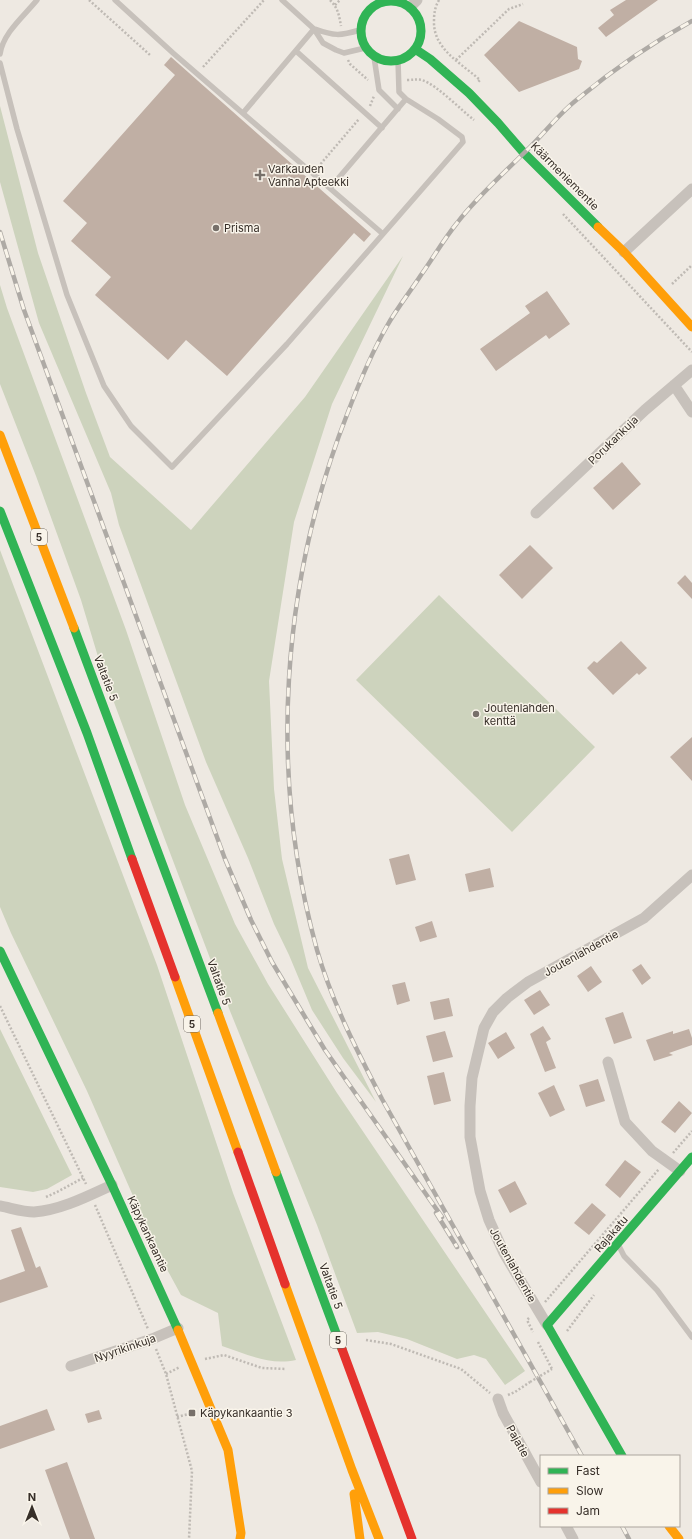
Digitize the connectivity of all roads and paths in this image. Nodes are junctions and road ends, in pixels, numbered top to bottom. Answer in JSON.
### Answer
{"nodes":[{"id":1,"x":37,"y":0,"type":"edge"},
{"id":2,"x":89,"y":0,"type":"edge"},
{"id":3,"x":115,"y":0,"type":"edge"},
{"id":4,"x":264,"y":0,"type":"edge"},
{"id":5,"x":282,"y":0,"type":"edge"},
{"id":6,"x":330,"y":0,"type":"edge"},
{"id":7,"x":340,"y":0,"type":"edge"},
{"id":8,"x":439,"y":0,"type":"edge"},
{"id":9,"x":413,"y":4,"type":"edge"},
{"id":10,"x":523,"y":4,"type":"dead end"},
{"id":11,"x":335,"y":5,"type":"junction"},
{"id":12,"x":314,"y":29,"type":"junction"},
{"id":13,"x":360,"y":30,"type":"junction"},
{"id":14,"x":342,"y":35,"type":"junction"},
{"id":15,"x":366,"y":48,"type":"junction"},
{"id":16,"x":415,"y":49,"type":"junction"},
{"id":17,"x":296,"y":51,"type":"junction"},
{"id":18,"x":344,"y":52,"type":"junction"},
{"id":19,"x":0,"y":54,"type":"edge"},
{"id":20,"x":150,"y":55,"type":"dead end"},
{"id":21,"x":374,"y":57,"type":"junction"},
{"id":22,"x":398,"y":60,"type":"junction"},
{"id":23,"x":456,"y":60,"type":"junction"},
{"id":24,"x":0,"y":63,"type":"edge"},
{"id":25,"x":199,"y":75,"type":"junction"},
{"id":26,"x":369,"y":80,"type":"junction"},
{"id":27,"x":480,"y":80,"type":"dead end"},
{"id":28,"x":378,"y":81,"type":"junction"},
{"id":29,"x":397,"y":82,"type":"junction"},
{"id":30,"x":371,"y":86,"type":"dead end"},
{"id":31,"x":372,"y":92,"type":"dead end"},
{"id":32,"x":406,"y":100,"type":"junction"},
{"id":33,"x":398,"y":109,"type":"junction"},
{"id":34,"x":243,"y":113,"type":"junction"},
{"id":35,"x":365,"y":113,"type":"junction"},
{"id":36,"x":479,"y":125,"type":"dead end"},
{"id":37,"x":382,"y":128,"type":"junction"},
{"id":38,"x":312,"y":173,"type":"junction"},
{"id":39,"x":330,"y":188,"type":"junction"},
{"id":40,"x":692,"y":189,"type":"edge"},
{"id":41,"x":559,"y":210,"type":"dead end"},
{"id":42,"x":383,"y":234,"type":"junction"},
{"id":43,"x":624,"y":252,"type":"junction"},
{"id":44,"x":692,"y":265,"type":"edge"},
{"id":45,"x":672,"y":284,"type":"dead end"},
{"id":46,"x":692,"y":327,"type":"edge"},
{"id":47,"x":692,"y":352,"type":"edge"},
{"id":48,"x":692,"y":370,"type":"edge"},
{"id":49,"x":674,"y":386,"type":"junction"},
{"id":50,"x":692,"y":412,"type":"edge"},
{"id":51,"x":0,"y":435,"type":"edge"},
{"id":52,"x":0,"y":511,"type":"edge"},
{"id":53,"x":536,"y":513,"type":"dead end"},
{"id":54,"x":692,"y":875,"type":"edge"},
{"id":55,"x":0,"y":951,"type":"edge"},
{"id":56,"x":0,"y":1006,"type":"edge"},
{"id":57,"x":608,"y":1062,"type":"dead end"},
{"id":58,"x":692,"y":1130,"type":"edge"},
{"id":59,"x":692,"y":1157,"type":"edge"},
{"id":60,"x":665,"y":1162,"type":"junction"},
{"id":61,"x":680,"y":1171,"type":"junction"},
{"id":62,"x":83,"y":1178,"type":"junction"},
{"id":63,"x":112,"y":1185,"type":"junction"},
{"id":64,"x":91,"y":1195,"type":"junction"},
{"id":65,"x":44,"y":1198,"type":"dead end"},
{"id":66,"x":0,"y":1206,"type":"edge"},
{"id":67,"x":618,"y":1244,"type":"junction"},
{"id":68,"x":538,"y":1311,"type":"junction"},
{"id":69,"x":547,"y":1325,"type":"junction"},
{"id":70,"x":178,"y":1328,"type":"junction"},
{"id":71,"x":692,"y":1337,"type":"edge"},
{"id":72,"x":152,"y":1339,"type":"junction"},
{"id":73,"x":366,"y":1340,"type":"dead end"},
{"id":74,"x":192,"y":1361,"type":"junction"},
{"id":75,"x":71,"y":1366,"type":"dead end"},
{"id":76,"x":286,"y":1368,"type":"dead end"},
{"id":77,"x":552,"y":1369,"type":"dead end"},
{"id":78,"x":166,"y":1374,"type":"junction"},
{"id":79,"x":498,"y":1399,"type":"junction"},
{"id":80,"x":192,"y":1413,"type":"dead end"},
{"id":81,"x":177,"y":1417,"type":"junction"},
{"id":82,"x":621,"y":1455,"type":"edge"},
{"id":83,"x":352,"y":1470,"type":"junction"},
{"id":84,"x":540,"y":1480,"type":"edge"},
{"id":85,"x":406,"y":1525,"type":"junction"},
{"id":86,"x":567,"y":1527,"type":"edge"},
{"id":87,"x":670,"y":1527,"type":"edge"},
{"id":88,"x":189,"y":1539,"type":"edge"},
{"id":89,"x":240,"y":1539,"type":"edge"},
{"id":90,"x":360,"y":1539,"type":"edge"},
{"id":91,"x":379,"y":1539,"type":"edge"},
{"id":92,"x":412,"y":1539,"type":"edge"},
{"id":93,"x":415,"y":1539,"type":"edge"},
{"id":94,"x":573,"y":1539,"type":"edge"},
{"id":95,"x":679,"y":1539,"type":"edge"}],
"edges":[{"from":1,"to":19,"type":"lane"},
{"from":2,"to":20,"type":"path"},
{"from":3,"to":25,"type":"lane"},
{"from":4,"to":25,"type":"path"},
{"from":5,"to":12,"type":"lane"},
{"from":6,"to":11,"type":"path"},
{"from":7,"to":11,"type":"path"},
{"from":8,"to":23,"type":"path"},
{"from":9,"to":13,"type":"main road"},
{"from":9,"to":16,"type":"main road"},
{"from":10,"to":23,"type":"path"},
{"from":11,"to":14,"type":"path"},
{"from":12,"to":14,"type":"lane"},
{"from":12,"to":17,"type":"lane"},
{"from":12,"to":18,"type":"lane"},
{"from":13,"to":14,"type":"lane"},
{"from":13,"to":15,"type":"main road"},
{"from":15,"to":18,"type":"lane"},
{"from":15,"to":21,"type":"main road"},
{"from":16,"to":22,"type":"main road"},
{"from":16,"to":43,"type":"main road","name":"Käärmeniementie"},
{"from":17,"to":34,"type":"lane"},
{"from":17,"to":35,"type":"lane"},
{"from":18,"to":26,"type":"path"},
{"from":21,"to":22,"type":"main road"},
{"from":21,"to":28,"type":"lane"},
{"from":22,"to":29,"type":"lane"},
{"from":23,"to":27,"type":"path"},
{"from":24,"to":42,"type":"lane"},
{"from":25,"to":34,"type":"lane"},
{"from":26,"to":28,"type":"path"},
{"from":26,"to":30,"type":"path"},
{"from":28,"to":33,"type":"lane"},
{"from":29,"to":32,"type":"lane"},
{"from":29,"to":36,"type":"path"},
{"from":31,"to":35,"type":"path"},
{"from":32,"to":33,"type":"lane"},
{"from":32,"to":42,"type":"lane"},
{"from":33,"to":37,"type":"lane"},
{"from":34,"to":38,"type":"lane"},
{"from":35,"to":37,"type":"lane"},
{"from":35,"to":38,"type":"path"},
{"from":37,"to":39,"type":"lane"},
{"from":38,"to":39,"type":"lane"},
{"from":39,"to":42,"type":"lane"},
{"from":40,"to":43,"type":"street"},
{"from":41,"to":47,"type":"path"},
{"from":43,"to":46,"type":"main road","name":"Käärmeniementie"},
{"from":44,"to":45,"type":"path"},
{"from":48,"to":49,"type":"street","name":"Porukankuja"},
{"from":49,"to":50,"type":"street"},
{"from":49,"to":53,"type":"street","name":"Porukankuja"},
{"from":51,"to":85,"type":"main road","name":"Valtatie 5","number":"5"},
{"from":52,"to":83,"type":"main road","number":"5"},
{"from":54,"to":68,"type":"street","name":"Joutenlahdentie"},
{"from":55,"to":63,"type":"main road","name":"Käpykankaantie"},
{"from":56,"to":62,"type":"path"},
{"from":57,"to":60,"type":"street"},
{"from":58,"to":60,"type":"path"},
{"from":59,"to":61,"type":"main road","name":"Rajakatu"},
{"from":60,"to":61,"type":"street"},
{"from":60,"to":68,"type":"path"},
{"from":61,"to":67,"type":"main road","name":"Rajakatu"},
{"from":62,"to":64,"type":"path"},
{"from":62,"to":65,"type":"path"},
{"from":63,"to":64,"type":"street"},
{"from":63,"to":70,"type":"main road","name":"Käpykankaantie"},
{"from":64,"to":66,"type":"street"},
{"from":64,"to":72,"type":"path"},
{"from":67,"to":69,"type":"main road","name":"Rajakatu"},
{"from":67,"to":71,"type":"lane"},
{"from":68,"to":69,"type":"street","name":"Joutenlahdentie"},
{"from":69,"to":82,"type":"main road","name":"Joutenlahdentie"},
{"from":70,"to":72,"type":"street","name":"Nyyrikinkuja"},
{"from":70,"to":74,"type":"main road","name":"Käpykankaantie"},
{"from":72,"to":75,"type":"street","name":"Nyyrikinkuja"},
{"from":72,"to":78,"type":"path"},
{"from":73,"to":79,"type":"path"},
{"from":74,"to":76,"type":"path"},
{"from":74,"to":78,"type":"path"},
{"from":74,"to":89,"type":"main road","name":"Käpykankaantie"},
{"from":77,"to":79,"type":"path","bridge":true},
{"from":78,"to":81,"type":"path"},
{"from":79,"to":84,"type":"street","name":"Pajatie"},
{"from":80,"to":81,"type":"path"},
{"from":81,"to":88,"type":"path"},
{"from":83,"to":90,"type":"main road"},
{"from":83,"to":91,"type":"main road","number":"5"},
{"from":85,"to":92,"type":"main road","name":"Valtatie 5","number":"5"},
{"from":85,"to":93,"type":"main road"},
{"from":86,"to":94,"type":"street"},
{"from":87,"to":95,"type":"main road"}]}
